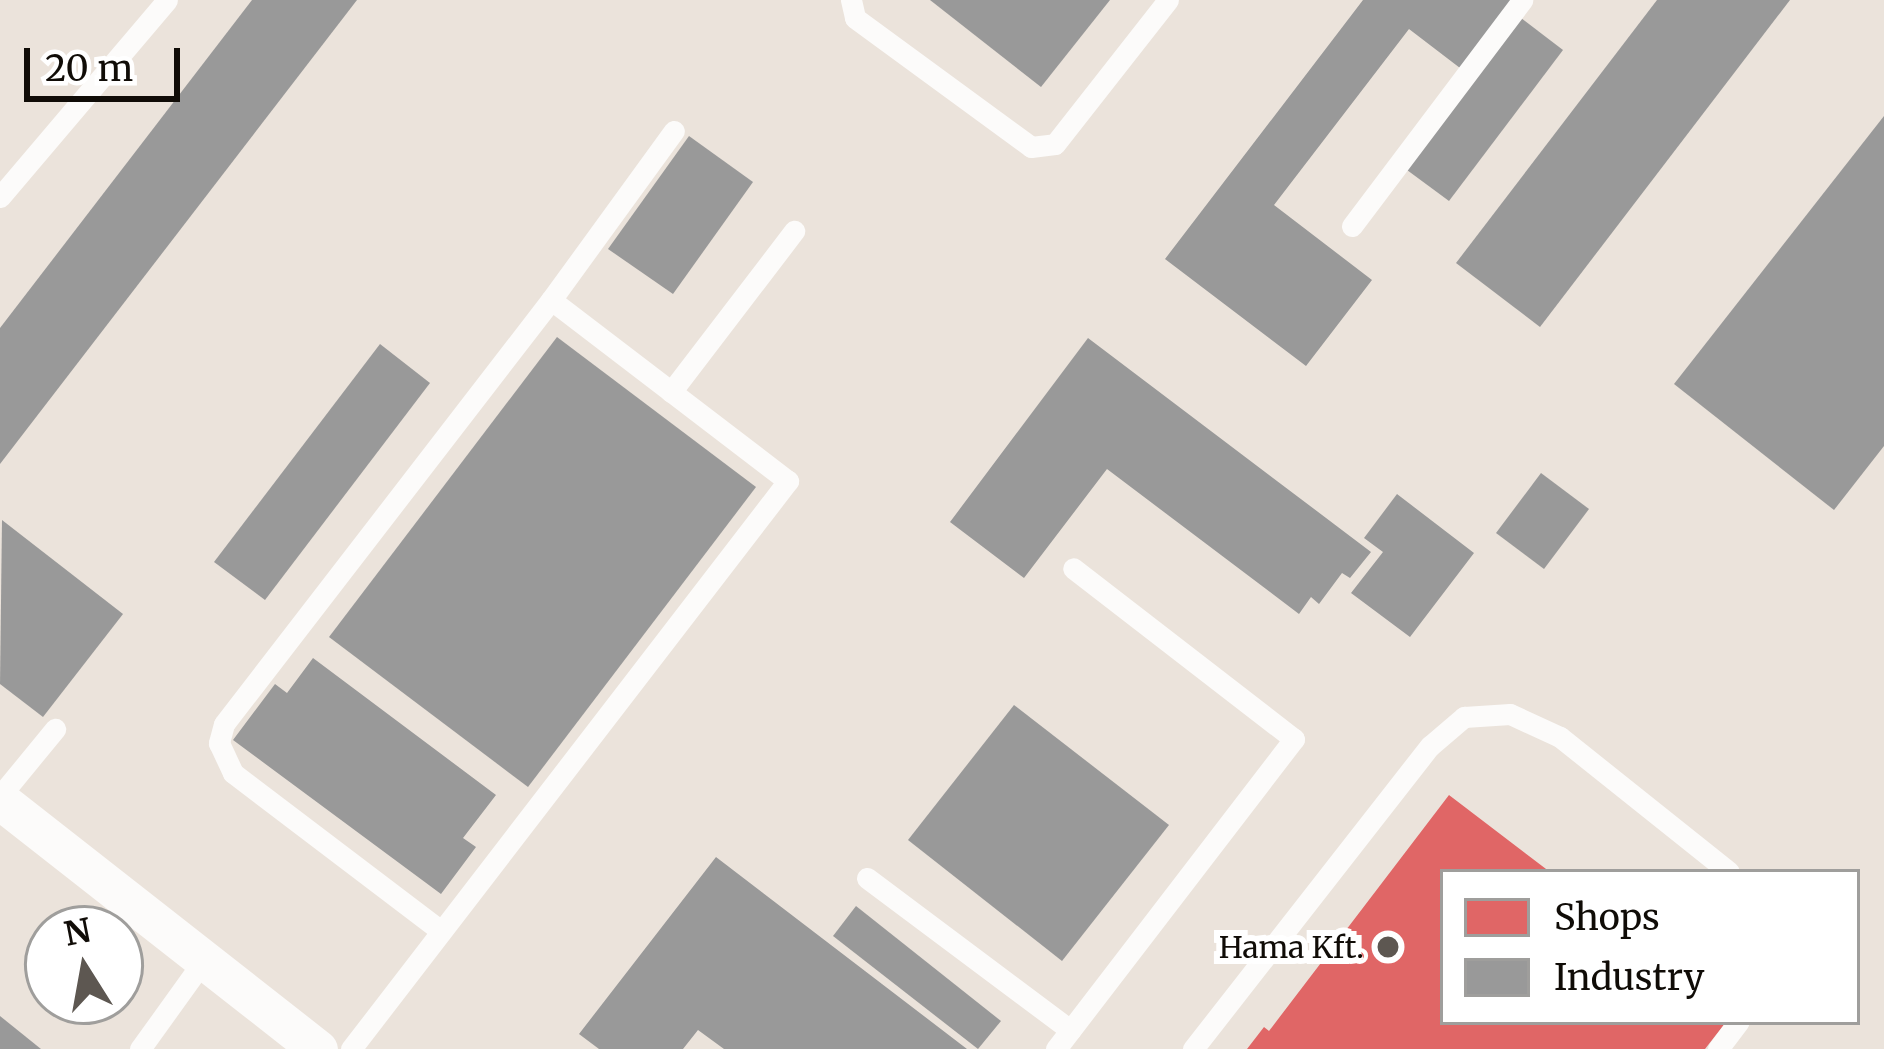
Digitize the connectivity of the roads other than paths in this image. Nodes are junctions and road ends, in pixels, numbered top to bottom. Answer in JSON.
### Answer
{"nodes":[{"id":1,"x":167,"y":0,"type":"edge"},
{"id":2,"x":851,"y":0,"type":"edge"},
{"id":3,"x":1168,"y":0,"type":"edge"},
{"id":4,"x":1522,"y":0,"type":"edge"},
{"id":5,"x":674,"y":131,"type":"dead end"},
{"id":6,"x":0,"y":197,"type":"edge"},
{"id":7,"x":1352,"y":226,"type":"dead end"},
{"id":8,"x":794,"y":230,"type":"dead end"},
{"id":9,"x":551,"y":300,"type":"junction"},
{"id":10,"x":671,"y":392,"type":"junction"},
{"id":11,"x":1073,"y":568,"type":"dead end"},
{"id":12,"x":55,"y":729,"type":"dead end"},
{"id":13,"x":0,"y":798,"type":"edge"},
{"id":14,"x":1725,"y":869,"type":"edge"},
{"id":15,"x":867,"y":878,"type":"dead end"},
{"id":16,"x":440,"y":931,"type":"junction"},
{"id":17,"x":205,"y":960,"type":"junction"},
{"id":18,"x":1070,"y":1030,"type":"junction"},
{"id":19,"x":324,"y":1048,"type":"edge"},
{"id":20,"x":140,"y":1049,"type":"edge"},
{"id":21,"x":1056,"y":1049,"type":"edge"},
{"id":22,"x":1192,"y":1049,"type":"edge"}],
"edges":[{"from":1,"to":6,"type":"lane"},
{"from":2,"to":3,"type":"lane"},
{"from":4,"to":7,"type":"lane"},
{"from":5,"to":9,"type":"lane"},
{"from":8,"to":10,"type":"lane"},
{"from":9,"to":10,"type":"lane"},
{"from":9,"to":16,"type":"lane"},
{"from":10,"to":16,"type":"lane"},
{"from":11,"to":18,"type":"lane"},
{"from":12,"to":13,"type":"lane"},
{"from":13,"to":17,"type":"street"},
{"from":14,"to":22,"type":"lane"},
{"from":15,"to":18,"type":"lane"},
{"from":16,"to":19,"type":"lane"},
{"from":17,"to":19,"type":"street"},
{"from":17,"to":20,"type":"lane"},
{"from":18,"to":21,"type":"lane"}]}
